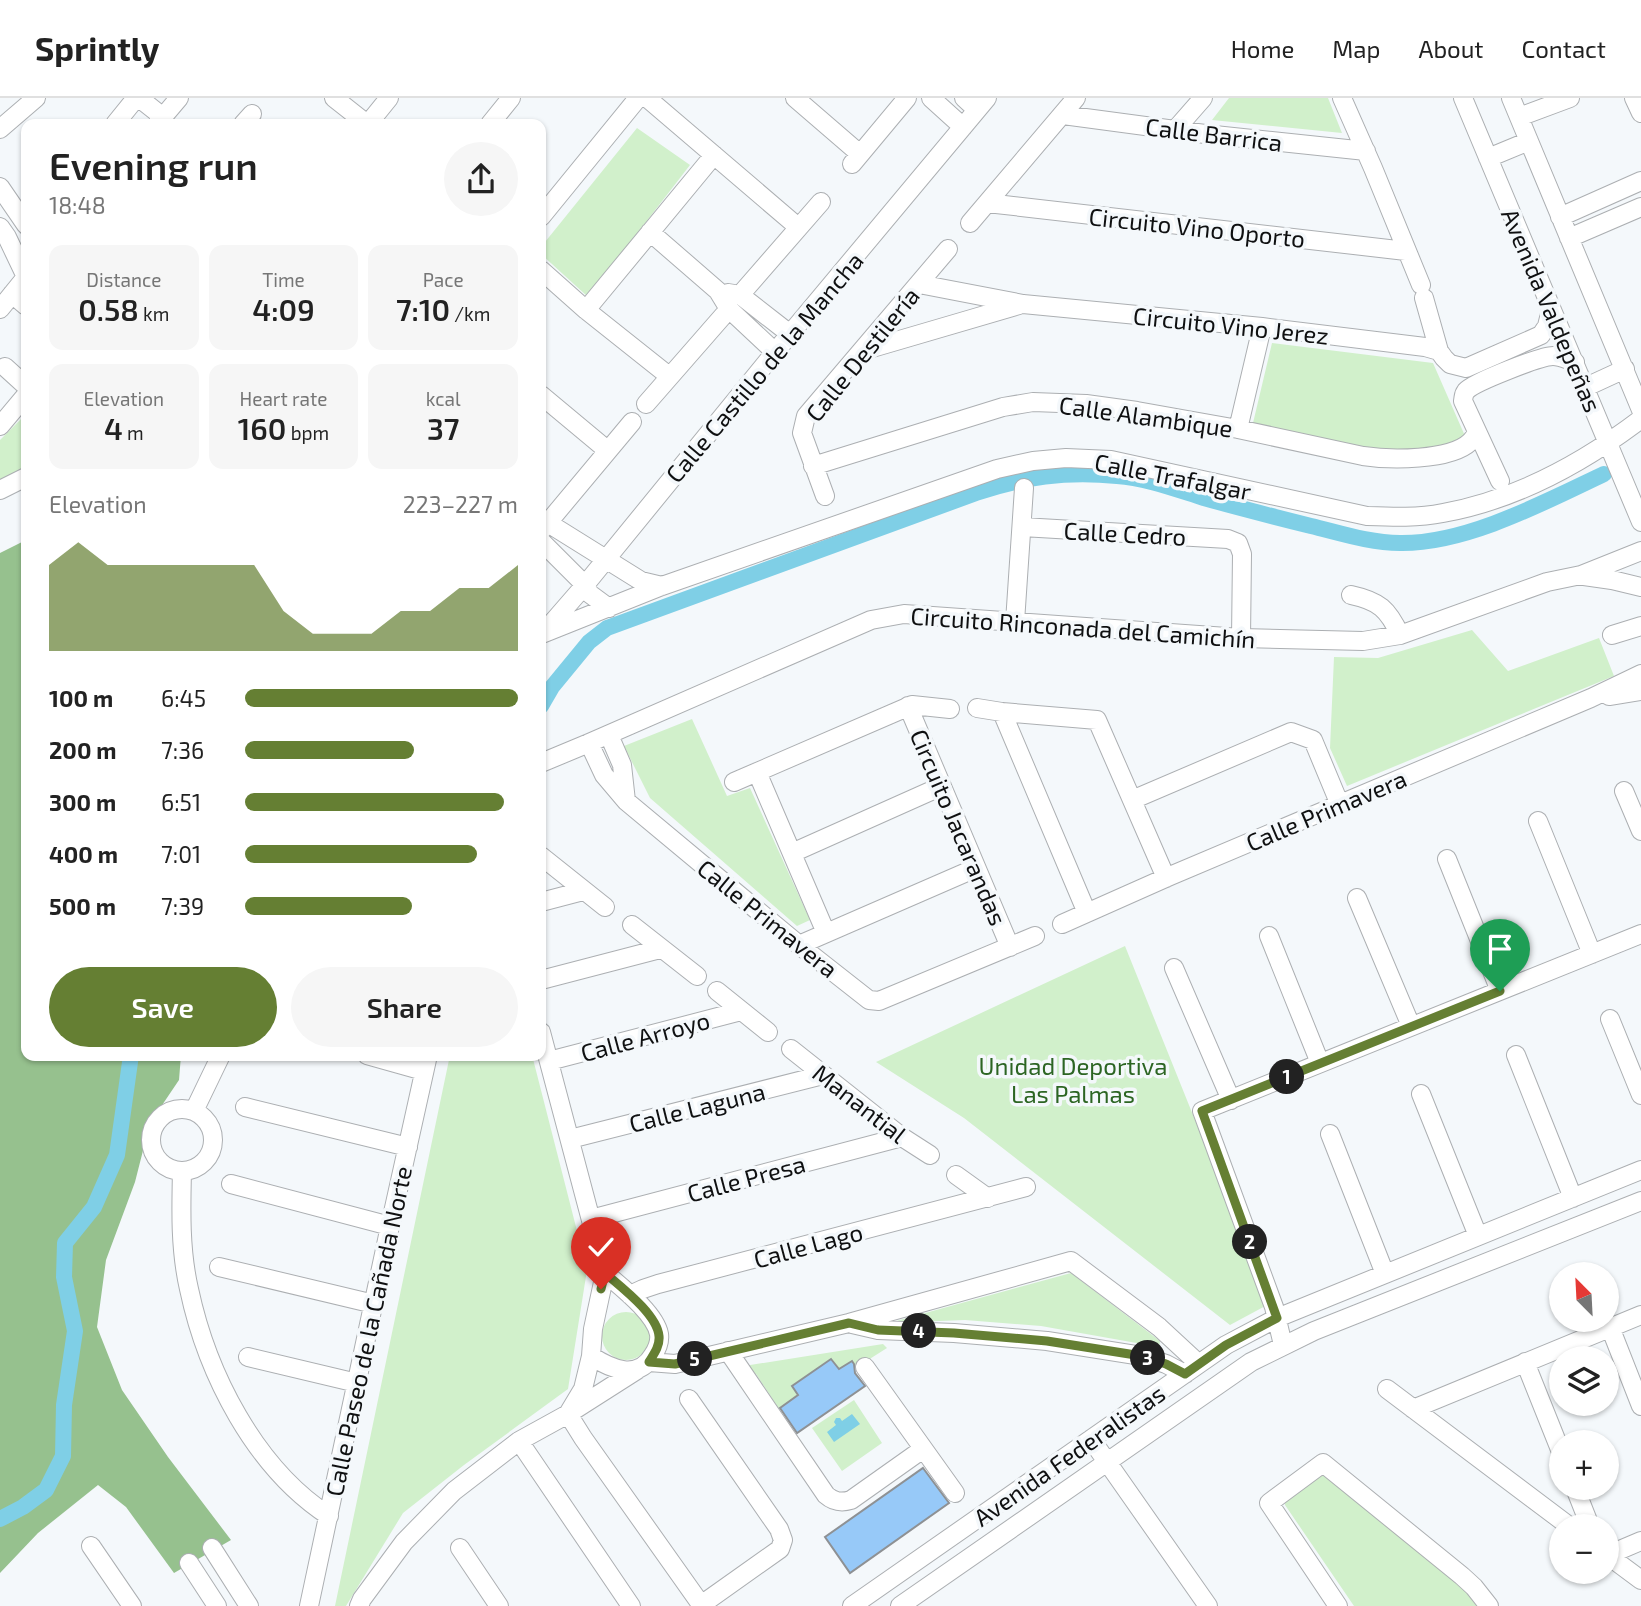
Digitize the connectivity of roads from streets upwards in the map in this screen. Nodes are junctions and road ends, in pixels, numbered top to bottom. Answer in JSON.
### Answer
{"nodes":[{"id":1,"x":36,"y":98,"type":"edge"},
{"id":2,"x":138,"y":98,"type":"edge"},
{"id":3,"x":178,"y":98,"type":"edge"},
{"id":4,"x":334,"y":98,"type":"edge"},
{"id":5,"x":389,"y":98,"type":"edge"},
{"id":6,"x":511,"y":98,"type":"edge"},
{"id":7,"x":638,"y":98,"type":"edge"},
{"id":8,"x":647,"y":98,"type":"edge"},
{"id":9,"x":795,"y":98,"type":"edge"},
{"id":10,"x":907,"y":98,"type":"edge"},
{"id":11,"x":931,"y":98,"type":"edge"},
{"id":12,"x":1076,"y":98,"type":"edge"},
{"id":13,"x":1203,"y":98,"type":"edge"},
{"id":14,"x":1342,"y":98,"type":"edge"},
{"id":15,"x":1462,"y":98,"type":"edge"},
{"id":16,"x":1511,"y":98,"type":"edge"},
{"id":17,"x":1570,"y":98,"type":"edge"},
{"id":18,"x":1634,"y":98,"type":"edge"},
{"id":19,"x":976,"y":102,"type":"edge"},
{"id":20,"x":1641,"y":113,"type":"edge"},
{"id":21,"x":1063,"y":115,"type":"junction"},
{"id":22,"x":1519,"y":117,"type":"junction"},
{"id":23,"x":119,"y":119,"type":"edge"},
{"id":24,"x":159,"y":119,"type":"edge"},
{"id":25,"x":161,"y":119,"type":"edge"},
{"id":26,"x":361,"y":119,"type":"edge"},
{"id":27,"x":371,"y":119,"type":"edge"},
{"id":28,"x":494,"y":119,"type":"edge"},
{"id":29,"x":963,"y":127,"type":"junction"},
{"id":30,"x":0,"y":129,"type":"edge"},
{"id":31,"x":1175,"y":130,"type":"junction"},
{"id":32,"x":1529,"y":141,"type":"junction"},
{"id":33,"x":1366,"y":151,"type":"junction"},
{"id":34,"x":714,"y":155,"type":"junction"},
{"id":35,"x":1488,"y":158,"type":"junction"},
{"id":36,"x":1641,"y":181,"type":"edge"},
{"id":37,"x":0,"y":187,"type":"edge"},
{"id":38,"x":1600,"y":199,"type":"junction"},
{"id":39,"x":821,"y":201,"type":"dead end"},
{"id":40,"x":988,"y":203,"type":"junction"},
{"id":41,"x":1641,"y":207,"type":"edge"},
{"id":42,"x":546,"y":212,"type":"edge"},
{"id":43,"x":1560,"y":217,"type":"junction"},
{"id":44,"x":21,"y":218,"type":"edge"},
{"id":45,"x":1609,"y":221,"type":"junction"},
{"id":46,"x":970,"y":223,"type":"dead end"},
{"id":47,"x":0,"y":227,"type":"edge"},
{"id":48,"x":798,"y":228,"type":"junction"},
{"id":49,"x":650,"y":232,"type":"junction"},
{"id":50,"x":1569,"y":238,"type":"junction"},
{"id":51,"x":948,"y":249,"type":"dead end"},
{"id":52,"x":1406,"y":251,"type":"junction"},
{"id":53,"x":21,"y":266,"type":"edge"},
{"id":54,"x":546,"y":274,"type":"edge"},
{"id":55,"x":919,"y":284,"type":"junction"},
{"id":56,"x":19,"y":300,"type":"edge"},
{"id":57,"x":734,"y":302,"type":"junction"},
{"id":58,"x":1023,"y":304,"type":"junction"},
{"id":59,"x":0,"y":309,"type":"edge"},
{"id":60,"x":586,"y":310,"type":"junction"},
{"id":61,"x":1551,"y":310,"type":"junction"},
{"id":62,"x":1262,"y":327,"type":"junction"},
{"id":63,"x":790,"y":334,"type":"junction"},
{"id":64,"x":1516,"y":347,"type":"junction"},
{"id":65,"x":861,"y":351,"type":"junction"},
{"id":66,"x":1439,"y":351,"type":"junction"},
{"id":67,"x":775,"y":352,"type":"junction"},
{"id":68,"x":1575,"y":362,"type":"junction"},
{"id":69,"x":1524,"y":365,"type":"junction"},
{"id":70,"x":5,"y":367,"type":"dead end"},
{"id":71,"x":1625,"y":369,"type":"junction"},
{"id":72,"x":669,"y":376,"type":"junction"},
{"id":73,"x":21,"y":381,"type":"edge"},
{"id":74,"x":1586,"y":387,"type":"junction"},
{"id":75,"x":546,"y":399,"type":"edge"},
{"id":76,"x":21,"y":401,"type":"edge"},
{"id":77,"x":646,"y":404,"type":"dead end"},
{"id":78,"x":1641,"y":410,"type":"edge"},
{"id":79,"x":1641,"y":419,"type":"edge"},
{"id":80,"x":632,"y":422,"type":"dead end"},
{"id":81,"x":0,"y":426,"type":"edge"},
{"id":82,"x":1238,"y":429,"type":"junction"},
{"id":83,"x":1477,"y":433,"type":"junction"},
{"id":84,"x":1609,"y":443,"type":"junction"},
{"id":85,"x":607,"y":450,"type":"junction"},
{"id":86,"x":813,"y":466,"type":"junction"},
{"id":87,"x":21,"y":480,"type":"edge"},
{"id":88,"x":1500,"y":481,"type":"dead end"},
{"id":89,"x":1024,"y":488,"type":"dead end"},
{"id":90,"x":0,"y":490,"type":"edge"},
{"id":91,"x":825,"y":496,"type":"dead end"},
{"id":92,"x":546,"y":521,"type":"edge"},
{"id":93,"x":1641,"y":522,"type":"edge"},
{"id":94,"x":546,"y":527,"type":"edge"},
{"id":95,"x":1022,"y":527,"type":"junction"},
{"id":96,"x":546,"y":546,"type":"edge"},
{"id":97,"x":1641,"y":551,"type":"edge"},
{"id":98,"x":607,"y":558,"type":"junction"},
{"id":99,"x":1581,"y":576,"type":"junction"},
{"id":100,"x":585,"y":585,"type":"junction"},
{"id":101,"x":662,"y":586,"type":"junction"},
{"id":102,"x":1641,"y":587,"type":"edge"},
{"id":103,"x":1351,"y":595,"type":"dead end"},
{"id":104,"x":609,"y":608,"type":"junction"},
{"id":105,"x":1015,"y":622,"type":"junction"},
{"id":106,"x":1641,"y":626,"type":"edge"},
{"id":107,"x":546,"y":630,"type":"edge"},
{"id":108,"x":546,"y":633,"type":"edge"},
{"id":109,"x":1400,"y":635,"type":"junction"},
{"id":110,"x":1612,"y":635,"type":"dead end"},
{"id":111,"x":1241,"y":638,"type":"junction"},
{"id":112,"x":1641,"y":674,"type":"edge"},
{"id":113,"x":1641,"y":691,"type":"edge"},
{"id":114,"x":1591,"y":698,"type":"junction"},
{"id":115,"x":908,"y":706,"type":"junction"},
{"id":116,"x":977,"y":708,"type":"dead end"},
{"id":117,"x":950,"y":709,"type":"dead end"},
{"id":118,"x":1002,"y":712,"type":"junction"},
{"id":119,"x":609,"y":734,"type":"junction"},
{"id":120,"x":589,"y":744,"type":"junction"},
{"id":121,"x":546,"y":761,"type":"edge"},
{"id":122,"x":757,"y":772,"type":"junction"},
{"id":123,"x":734,"y":782,"type":"dead end"},
{"id":124,"x":942,"y":786,"type":"junction"},
{"id":125,"x":1624,"y":791,"type":"dead end"},
{"id":126,"x":626,"y":800,"type":"junction"},
{"id":127,"x":1132,"y":800,"type":"junction"},
{"id":128,"x":1340,"y":805,"type":"junction"},
{"id":129,"x":1538,"y":821,"type":"dead end"},
{"id":130,"x":1641,"y":831,"type":"edge"},
{"id":131,"x":792,"y":853,"type":"junction"},
{"id":132,"x":1447,"y":859,"type":"dead end"},
{"id":133,"x":546,"y":860,"type":"edge"},
{"id":134,"x":976,"y":869,"type":"junction"},
{"id":135,"x":1166,"y":878,"type":"junction"},
{"id":136,"x":583,"y":891,"type":"junction"},
{"id":137,"x":1357,"y":898,"type":"dead end"},
{"id":138,"x":546,"y":901,"type":"edge"},
{"id":139,"x":605,"y":907,"type":"dead end"},
{"id":140,"x":1087,"y":913,"type":"junction"},
{"id":141,"x":1062,"y":924,"type":"dead end"},
{"id":142,"x":632,"y":925,"type":"dead end"},
{"id":143,"x":826,"y":933,"type":"junction"},
{"id":144,"x":1641,"y":934,"type":"edge"},
{"id":145,"x":1035,"y":936,"type":"dead end"},
{"id":146,"x":1269,"y":936,"type":"dead end"},
{"id":147,"x":799,"y":945,"type":"junction"},
{"id":148,"x":1010,"y":947,"type":"junction"},
{"id":149,"x":660,"y":949,"type":"junction"},
{"id":150,"x":1592,"y":954,"type":"junction"},
{"id":151,"x":1174,"y":968,"type":"dead end"},
{"id":152,"x":697,"y":976,"type":"dead end"},
{"id":153,"x":546,"y":979,"type":"edge"},
{"id":154,"x":716,"y":991,"type":"dead end"},
{"id":155,"x":1500,"y":991,"type":"junction"},
{"id":156,"x":741,"y":1011,"type":"junction"},
{"id":157,"x":1610,"y":1018,"type":"dead end"},
{"id":158,"x":1411,"y":1026,"type":"junction"},
{"id":159,"x":768,"y":1032,"type":"dead end"},
{"id":160,"x":790,"y":1049,"type":"dead end"},
{"id":161,"x":546,"y":1050,"type":"edge"},
{"id":162,"x":1516,"y":1055,"type":"dead end"},
{"id":163,"x":218,"y":1061,"type":"edge"},
{"id":164,"x":549,"y":1061,"type":"junction"},
{"id":165,"x":426,"y":1063,"type":"edge"},
{"id":166,"x":1320,"y":1063,"type":"junction"},
{"id":167,"x":823,"y":1075,"type":"junction"},
{"id":168,"x":1421,"y":1094,"type":"dead end"},
{"id":169,"x":1641,"y":1095,"type":"edge"},
{"id":170,"x":1231,"y":1100,"type":"junction"},
{"id":171,"x":245,"y":1107,"type":"dead end"},
{"id":172,"x":194,"y":1111,"type":"junction"},
{"id":173,"x":1330,"y":1134,"type":"dead end"},
{"id":174,"x":902,"y":1137,"type":"junction"},
{"id":175,"x":570,"y":1139,"type":"junction"},
{"id":176,"x":408,"y":1147,"type":"junction"},
{"id":177,"x":930,"y":1155,"type":"dead end"},
{"id":178,"x":1641,"y":1170,"type":"edge"},
{"id":179,"x":182,"y":1171,"type":"junction"},
{"id":180,"x":957,"y":1175,"type":"dead end"},
{"id":181,"x":231,"y":1184,"type":"dead end"},
{"id":182,"x":1026,"y":1188,"type":"dead end"},
{"id":183,"x":988,"y":1198,"type":"junction"},
{"id":184,"x":1573,"y":1198,"type":"junction"},
{"id":185,"x":1641,"y":1201,"type":"edge"},
{"id":186,"x":591,"y":1219,"type":"junction"},
{"id":187,"x":390,"y":1226,"type":"junction"},
{"id":188,"x":1478,"y":1236,"type":"junction"},
{"id":189,"x":219,"y":1267,"type":"dead end"},
{"id":190,"x":605,"y":1273,"type":"junction"},
{"id":191,"x":1385,"y":1274,"type":"junction"},
{"id":192,"x":630,"y":1295,"type":"junction"},
{"id":193,"x":374,"y":1304,"type":"junction"},
{"id":194,"x":1641,"y":1315,"type":"edge"},
{"id":195,"x":1277,"y":1318,"type":"junction"},
{"id":196,"x":849,"y":1323,"type":"junction"},
{"id":197,"x":1619,"y":1324,"type":"edge"},
{"id":198,"x":1598,"y":1332,"type":"edge"},
{"id":199,"x":1612,"y":1332,"type":"edge"},
{"id":200,"x":1283,"y":1345,"type":"junction"},
{"id":201,"x":728,"y":1351,"type":"junction"},
{"id":202,"x":591,"y":1356,"type":"junction"},
{"id":203,"x":248,"y":1357,"type":"dead end"},
{"id":204,"x":1525,"y":1362,"type":"junction"},
{"id":205,"x":643,"y":1366,"type":"junction"},
{"id":206,"x":865,"y":1367,"type":"dead end"},
{"id":207,"x":1192,"y":1369,"type":"junction"},
{"id":208,"x":357,"y":1383,"type":"junction"},
{"id":209,"x":1387,"y":1389,"type":"dead end"},
{"id":210,"x":689,"y":1399,"type":"dead end"},
{"id":211,"x":1641,"y":1406,"type":"edge"},
{"id":212,"x":1413,"y":1409,"type":"junction"},
{"id":213,"x":568,"y":1414,"type":"junction"},
{"id":214,"x":1552,"y":1430,"type":"edge"},
{"id":215,"x":1091,"y":1439,"type":"junction"},
{"id":216,"x":519,"y":1441,"type":"junction"},
{"id":217,"x":923,"y":1449,"type":"junction"},
{"id":218,"x":1107,"y":1462,"type":"junction"},
{"id":219,"x":955,"y":1493,"type":"dead end"},
{"id":220,"x":1553,"y":1514,"type":"edge"},
{"id":221,"x":329,"y":1516,"type":"junction"},
{"id":222,"x":1641,"y":1541,"type":"edge"},
{"id":223,"x":91,"y":1546,"type":"dead end"},
{"id":224,"x":212,"y":1548,"type":"dead end"},
{"id":225,"x":460,"y":1548,"type":"dead end"},
{"id":226,"x":1619,"y":1549,"type":"edge"},
{"id":227,"x":189,"y":1563,"type":"dead end"},
{"id":228,"x":1619,"y":1563,"type":"edge"},
{"id":229,"x":1641,"y":1580,"type":"edge"},
{"id":230,"x":1487,"y":1604,"type":"edge"},
{"id":231,"x":701,"y":1605,"type":"edge"},
{"id":232,"x":132,"y":1606,"type":"edge"},
{"id":233,"x":217,"y":1606,"type":"edge"},
{"id":234,"x":249,"y":1606,"type":"edge"},
{"id":235,"x":309,"y":1606,"type":"edge"},
{"id":236,"x":359,"y":1606,"type":"edge"},
{"id":237,"x":499,"y":1606,"type":"edge"},
{"id":238,"x":631,"y":1606,"type":"edge"},
{"id":239,"x":852,"y":1606,"type":"edge"},
{"id":240,"x":900,"y":1606,"type":"edge"},
{"id":241,"x":1208,"y":1606,"type":"edge"},
{"id":242,"x":1338,"y":1606,"type":"edge"}],
"edges":[{"from":1,"to":30,"type":"street"},
{"from":2,"to":23,"type":"street"},
{"from":2,"to":24,"type":"street"},
{"from":3,"to":25,"type":"street"},
{"from":4,"to":26,"type":"street"},
{"from":5,"to":27,"type":"street"},
{"from":6,"to":28,"type":"street"},
{"from":7,"to":42,"type":"street"},
{"from":8,"to":34,"type":"street"},
{"from":9,"to":10,"type":"street"},
{"from":11,"to":29,"type":"street"},
{"from":12,"to":21,"type":"street"},
{"from":13,"to":31,"type":"street"},
{"from":14,"to":33,"type":"street"},
{"from":15,"to":35,"type":"street","name":"Avenida Valdepeñas"},
{"from":16,"to":22,"type":"street","name":"Avenida Valdepeñas"},
{"from":17,"to":22,"type":"street"},
{"from":18,"to":20,"type":"street"},
{"from":19,"to":29,"type":"street","name":"Calle Castillo de la Mancha"},
{"from":21,"to":31,"type":"street","name":"Calle Barrica"},
{"from":21,"to":40,"type":"street"},
{"from":22,"to":32,"type":"street","name":"Avenida Valdepeñas"},
{"from":29,"to":63,"type":"street","name":"Calle Castillo de la Mancha"},
{"from":31,"to":33,"type":"street","name":"Calle Barrica"},
{"from":32,"to":35,"type":"street"},
{"from":32,"to":43,"type":"street","name":"Avenida Valdepeñas"},
{"from":33,"to":52,"type":"street"},
{"from":34,"to":48,"type":"street"},
{"from":34,"to":49,"type":"street"},
{"from":35,"to":61,"type":"street","name":"Avenida Valdepeñas"},
{"from":36,"to":38,"type":"street"},
{"from":37,"to":44,"type":"street"},
{"from":38,"to":43,"type":"street"},
{"from":38,"to":45,"type":"street"},
{"from":39,"to":48,"type":"street"},
{"from":40,"to":46,"type":"street"},
{"from":40,"to":52,"type":"street","name":"Circuito Vino Oporto"},
{"from":41,"to":45,"type":"street"},
{"from":43,"to":50,"type":"street","name":"Avenida Valdepeñas"},
{"from":45,"to":50,"type":"street"},
{"from":47,"to":53,"type":"street"},
{"from":48,"to":57,"type":"street"},
{"from":49,"to":57,"type":"street"},
{"from":49,"to":60,"type":"street"},
{"from":50,"to":71,"type":"street","name":"Avenida Valdepeñas"},
{"from":51,"to":55,"type":"street","name":"Calle Destilería"},
{"from":52,"to":66,"type":"street"},
{"from":54,"to":60,"type":"street"},
{"from":55,"to":58,"type":"street","name":"Circuito Vino Jerez"},
{"from":55,"to":65,"type":"street","name":"Calle Destilería"},
{"from":56,"to":59,"type":"street"},
{"from":57,"to":63,"type":"street"},
{"from":57,"to":67,"type":"street"},
{"from":57,"to":72,"type":"street"},
{"from":58,"to":62,"type":"street","name":"Circuito Vino Jerez"},
{"from":58,"to":65,"type":"street","name":"Circuito Vino Jerez"},
{"from":60,"to":72,"type":"street"},
{"from":61,"to":64,"type":"street"},
{"from":61,"to":68,"type":"street","name":"Avenida Valdepeñas"},
{"from":62,"to":66,"type":"street","name":"Circuito Vino Jerez"},
{"from":62,"to":82,"type":"street"},
{"from":63,"to":67,"type":"street","name":"Calle Castillo de la Mancha"},
{"from":64,"to":66,"type":"street"},
{"from":64,"to":69,"type":"street"},
{"from":65,"to":86,"type":"street","name":"Calle Destilería"},
{"from":67,"to":98,"type":"street","name":"Calle Castillo de la Mancha"},
{"from":68,"to":69,"type":"street"},
{"from":68,"to":74,"type":"street","name":"Avenida Valdepeñas"},
{"from":69,"to":83,"type":"street"},
{"from":70,"to":73,"type":"street"},
{"from":71,"to":74,"type":"street"},
{"from":71,"to":78,"type":"street","name":"Avenida Valdepeñas"},
{"from":72,"to":77,"type":"street"},
{"from":74,"to":84,"type":"street","name":"Avenida Valdepeñas"},
{"from":75,"to":85,"type":"street"},
{"from":76,"to":81,"type":"street"},
{"from":79,"to":84,"type":"street","name":"Calle Trafalgar"},
{"from":80,"to":85,"type":"street"},
{"from":82,"to":83,"type":"street","name":"Calle Alambique"},
{"from":82,"to":86,"type":"street","name":"Calle Alambique"},
{"from":83,"to":88,"type":"street"},
{"from":84,"to":93,"type":"street","name":"Avenida Valdepeñas"},
{"from":84,"to":101,"type":"street","name":"Calle Trafalgar"},
{"from":85,"to":92,"type":"street"},
{"from":86,"to":91,"type":"street","name":"Calle Destilería"},
{"from":87,"to":90,"type":"street"},
{"from":89,"to":95,"type":"street"},
{"from":94,"to":98,"type":"street"},
{"from":95,"to":105,"type":"street"},
{"from":95,"to":111,"type":"street","name":"Calle Cedro"},
{"from":96,"to":100,"type":"street"},
{"from":97,"to":99,"type":"street","name":"Circuito Rinconada del Camichín"},
{"from":98,"to":100,"type":"street","name":"Calle Castillo de la Mancha"},
{"from":98,"to":101,"type":"street"},
{"from":99,"to":102,"type":"street"},
{"from":99,"to":109,"type":"street","name":"Circuito Rinconada del Camichín"},
{"from":100,"to":104,"type":"street"},
{"from":100,"to":107,"type":"street","name":"Calle Castillo de la Mancha"},
{"from":101,"to":104,"type":"street","name":"Calle Trafalgar"},
{"from":103,"to":109,"type":"street"},
{"from":104,"to":108,"type":"street","name":"Calle Trafalgar"},
{"from":105,"to":111,"type":"street","name":"Circuito Rinconada del Camichín"},
{"from":105,"to":119,"type":"street","name":"Circuito Rinconada del Camichín"},
{"from":106,"to":110,"type":"street"},
{"from":109,"to":111,"type":"street","name":"Circuito Rinconada del Camichín"},
{"from":112,"to":114,"type":"street"},
{"from":113,"to":114,"type":"street"},
{"from":114,"to":128,"type":"street","name":"Calle Primavera"},
{"from":115,"to":117,"type":"street"},
{"from":115,"to":122,"type":"street"},
{"from":115,"to":124,"type":"street","name":"Circuito Jacarandas"},
{"from":116,"to":118,"type":"street"},
{"from":118,"to":127,"type":"street"},
{"from":118,"to":140,"type":"street"},
{"from":119,"to":120,"type":"street","name":"Circuito Rinconada del Camichín"},
{"from":119,"to":126,"type":"street"},
{"from":120,"to":121,"type":"street","name":"Circuito Rinconada del Camichín"},
{"from":120,"to":126,"type":"street","name":"Calle Primavera"},
{"from":122,"to":123,"type":"street"},
{"from":122,"to":131,"type":"street"},
{"from":124,"to":131,"type":"street"},
{"from":124,"to":134,"type":"street","name":"Circuito Jacarandas"},
{"from":125,"to":130,"type":"street"},
{"from":126,"to":147,"type":"street","name":"Calle Primavera"},
{"from":127,"to":128,"type":"street"},
{"from":127,"to":135,"type":"street"},
{"from":128,"to":135,"type":"street","name":"Calle Primavera"},
{"from":129,"to":150,"type":"street"},
{"from":131,"to":143,"type":"street"},
{"from":132,"to":155,"type":"street"},
{"from":133,"to":136,"type":"street"},
{"from":134,"to":143,"type":"street"},
{"from":134,"to":148,"type":"street","name":"Circuito Jacarandas"},
{"from":135,"to":140,"type":"street","name":"Calle Primavera"},
{"from":136,"to":138,"type":"street"},
{"from":136,"to":139,"type":"street"},
{"from":137,"to":158,"type":"street"},
{"from":140,"to":141,"type":"street","name":"Calle Primavera"},
{"from":142,"to":149,"type":"street"},
{"from":143,"to":147,"type":"street"},
{"from":144,"to":150,"type":"street"},
{"from":145,"to":148,"type":"street","name":"Calle Primavera"},
{"from":146,"to":166,"type":"street"},
{"from":147,"to":148,"type":"street","name":"Calle Primavera"},
{"from":149,"to":152,"type":"street"},
{"from":149,"to":153,"type":"street"},
{"from":150,"to":155,"type":"street"},
{"from":151,"to":170,"type":"street"},
{"from":154,"to":156,"type":"street"},
{"from":155,"to":158,"type":"street"},
{"from":156,"to":159,"type":"street"},
{"from":156,"to":164,"type":"street","name":"Calle Arroyo"},
{"from":157,"to":169,"type":"street"},
{"from":158,"to":166,"type":"street"},
{"from":160,"to":167,"type":"street","name":"Manantial"},
{"from":161,"to":164,"type":"street"},
{"from":162,"to":184,"type":"street"},
{"from":163,"to":172,"type":"street"},
{"from":164,"to":175,"type":"street"},
{"from":165,"to":176,"type":"street","name":"Calle Paseo de la Cañada Norte"},
{"from":166,"to":170,"type":"street"},
{"from":167,"to":174,"type":"street","name":"Manantial"},
{"from":167,"to":175,"type":"street","name":"Calle Laguna"},
{"from":168,"to":188,"type":"street"},
{"from":170,"to":195,"type":"street"},
{"from":171,"to":176,"type":"street"},
{"from":172,"to":179,"type":"street"},
{"from":172,"to":179,"type":"street"},
{"from":173,"to":191,"type":"street"},
{"from":174,"to":177,"type":"street","name":"Manantial"},
{"from":174,"to":186,"type":"street","name":"Calle Presa"},
{"from":175,"to":186,"type":"street"},
{"from":176,"to":187,"type":"street","name":"Calle Paseo de la Cañada Norte"},
{"from":178,"to":184,"type":"street","name":"Avenida Federalistas"},
{"from":179,"to":221,"type":"street"},
{"from":180,"to":183,"type":"street"},
{"from":181,"to":187,"type":"street"},
{"from":182,"to":183,"type":"street","name":"Calle Lago"},
{"from":183,"to":192,"type":"street","name":"Calle Lago"},
{"from":184,"to":188,"type":"street","name":"Avenida Federalistas"},
{"from":185,"to":200,"type":"street","name":"Avenida Federalistas"},
{"from":186,"to":190,"type":"street"},
{"from":187,"to":193,"type":"street","name":"Calle Paseo de la Cañada Norte"},
{"from":188,"to":191,"type":"street","name":"Avenida Federalistas"},
{"from":189,"to":193,"type":"street"},
{"from":190,"to":192,"type":"street"},
{"from":190,"to":202,"type":"street"},
{"from":191,"to":195,"type":"street","name":"Avenida Federalistas"},
{"from":192,"to":205,"type":"street"},
{"from":193,"to":208,"type":"street","name":"Calle Paseo de la Cañada Norte"},
{"from":194,"to":197,"type":"street"},
{"from":195,"to":200,"type":"street"},
{"from":195,"to":207,"type":"street","name":"Avenida Federalistas"},
{"from":196,"to":201,"type":"street"},
{"from":196,"to":207,"type":"street"},
{"from":196,"to":207,"type":"street"},
{"from":198,"to":204,"type":"street"},
{"from":199,"to":211,"type":"street"},
{"from":200,"to":218,"type":"street","name":"Avenida Federalistas"},
{"from":201,"to":205,"type":"street"},
{"from":201,"to":217,"type":"street"},
{"from":202,"to":205,"type":"street"},
{"from":202,"to":213,"type":"street"},
{"from":203,"to":208,"type":"street"},
{"from":204,"to":212,"type":"street"},
{"from":204,"to":214,"type":"street"},
{"from":205,"to":213,"type":"street"},
{"from":206,"to":217,"type":"street"},
{"from":207,"to":215,"type":"street","name":"Avenida Federalistas"},
{"from":208,"to":221,"type":"street","name":"Calle Paseo de la Cañada Norte"},
{"from":209,"to":212,"type":"street"},
{"from":210,"to":231,"type":"street"},
{"from":212,"to":220,"type":"street"},
{"from":213,"to":216,"type":"street"},
{"from":213,"to":231,"type":"street"},
{"from":215,"to":218,"type":"street"},
{"from":215,"to":239,"type":"street","name":"Avenida Federalistas"},
{"from":216,"to":236,"type":"street"},
{"from":216,"to":238,"type":"street"},
{"from":217,"to":219,"type":"street"},
{"from":218,"to":240,"type":"street","name":"Avenida Federalistas"},
{"from":218,"to":241,"type":"street"},
{"from":221,"to":235,"type":"street","name":"Calle Paseo de la Cañada Norte"},
{"from":222,"to":226,"type":"street"},
{"from":223,"to":232,"type":"street"},
{"from":224,"to":234,"type":"street"},
{"from":225,"to":237,"type":"street"},
{"from":227,"to":233,"type":"street"},
{"from":228,"to":229,"type":"street"},
{"from":230,"to":242,"type":"street"}]}
